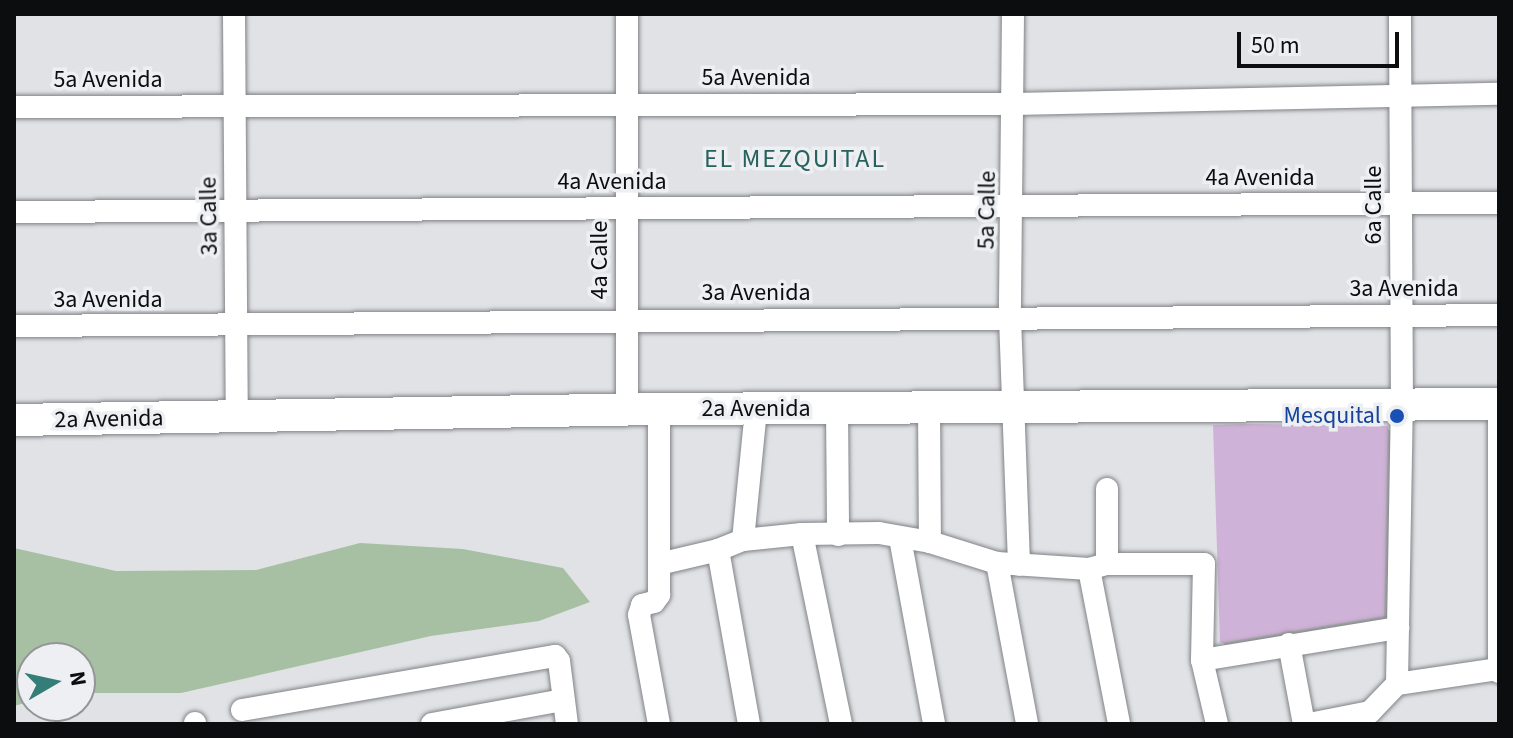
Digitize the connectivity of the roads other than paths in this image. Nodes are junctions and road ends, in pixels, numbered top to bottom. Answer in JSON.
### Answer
{"nodes":[{"id":1,"x":234,"y":14,"type":"edge"},
{"id":2,"x":627,"y":14,"type":"edge"},
{"id":3,"x":1013,"y":14,"type":"edge"},
{"id":4,"x":1400,"y":14,"type":"edge"},
{"id":5,"x":1499,"y":94,"type":"edge"},
{"id":6,"x":1400,"y":95,"type":"junction"},
{"id":7,"x":1013,"y":104,"type":"junction"},
{"id":8,"x":627,"y":105,"type":"junction"},
{"id":9,"x":234,"y":106,"type":"junction"},
{"id":10,"x":14,"y":107,"type":"edge"},
{"id":11,"x":1401,"y":203,"type":"junction"},
{"id":12,"x":1499,"y":203,"type":"edge"},
{"id":13,"x":1014,"y":206,"type":"junction"},
{"id":14,"x":626,"y":208,"type":"junction"},
{"id":15,"x":234,"y":210,"type":"junction"},
{"id":16,"x":14,"y":212,"type":"edge"},
{"id":17,"x":1400,"y":315,"type":"junction"},
{"id":18,"x":1499,"y":315,"type":"edge"},
{"id":19,"x":1010,"y":318,"type":"junction"},
{"id":20,"x":626,"y":320,"type":"junction"},
{"id":21,"x":237,"y":325,"type":"junction"},
{"id":22,"x":14,"y":326,"type":"edge"},
{"id":23,"x":1499,"y":404,"type":"edge"},
{"id":24,"x":1015,"y":406,"type":"junction"},
{"id":25,"x":1402,"y":407,"type":"junction"},
{"id":26,"x":929,"y":408,"type":"junction"},
{"id":27,"x":659,"y":409,"type":"junction"},
{"id":28,"x":756,"y":409,"type":"junction"},
{"id":29,"x":837,"y":409,"type":"junction"},
{"id":30,"x":627,"y":411,"type":"junction"},
{"id":31,"x":237,"y":417,"type":"junction"},
{"id":32,"x":14,"y":420,"type":"edge"},
{"id":33,"x":1107,"y":489,"type":"dead end"},
{"id":34,"x":802,"y":534,"type":"junction"},
{"id":35,"x":838,"y":535,"type":"junction"},
{"id":36,"x":900,"y":538,"type":"junction"},
{"id":37,"x":743,"y":540,"type":"junction"},
{"id":38,"x":930,"y":542,"type":"junction"},
{"id":39,"x":718,"y":550,"type":"junction"},
{"id":40,"x":659,"y":564,"type":"junction"},
{"id":41,"x":1008,"y":564,"type":"junction"},
{"id":42,"x":1098,"y":566,"type":"junction"},
{"id":43,"x":1398,"y":628,"type":"junction"},
{"id":44,"x":1289,"y":644,"type":"junction"},
{"id":45,"x":1202,"y":660,"type":"junction"},
{"id":46,"x":1499,"y":670,"type":"edge"},
{"id":47,"x":1397,"y":684,"type":"junction"},
{"id":48,"x":563,"y":700,"type":"junction"},
{"id":49,"x":242,"y":710,"type":"dead end"},
{"id":50,"x":1371,"y":718,"type":"edge"},
{"id":51,"x":432,"y":724,"type":"edge"},
{"id":52,"x":567,"y":724,"type":"edge"},
{"id":53,"x":659,"y":724,"type":"edge"},
{"id":54,"x":749,"y":724,"type":"edge"},
{"id":55,"x":841,"y":724,"type":"edge"},
{"id":56,"x":934,"y":724,"type":"edge"},
{"id":57,"x":1027,"y":724,"type":"edge"},
{"id":58,"x":1119,"y":724,"type":"edge"},
{"id":59,"x":1217,"y":724,"type":"edge"},
{"id":60,"x":1307,"y":724,"type":"edge"}],
"edges":[{"from":1,"to":9,"type":"street","name":"3a Calle"},
{"from":2,"to":8,"type":"street","name":"4a Calle"},
{"from":3,"to":7,"type":"street","name":"5a Calle"},
{"from":4,"to":6,"type":"street","name":"6a Calle"},
{"from":5,"to":6,"type":"street","name":"5a Avenida"},
{"from":6,"to":7,"type":"street","name":"5a Avenida"},
{"from":6,"to":11,"type":"street","name":"6a Calle"},
{"from":7,"to":8,"type":"street","name":"5a Avenida"},
{"from":7,"to":13,"type":"street","name":"5a Calle"},
{"from":8,"to":9,"type":"street","name":"5a Avenida"},
{"from":8,"to":14,"type":"street","name":"4a Calle"},
{"from":9,"to":10,"type":"street","name":"5a Avenida"},
{"from":9,"to":15,"type":"street","name":"3a Calle"},
{"from":11,"to":12,"type":"street","name":"4a Avenida"},
{"from":11,"to":13,"type":"street","name":"4a Avenida"},
{"from":11,"to":17,"type":"street","name":"6a Calle"},
{"from":13,"to":14,"type":"street","name":"4a Avenida"},
{"from":13,"to":19,"type":"street","name":"5a Calle"},
{"from":14,"to":15,"type":"street","name":"4a Avenida"},
{"from":14,"to":20,"type":"street","name":"4a Calle"},
{"from":15,"to":16,"type":"street","name":"4a Avenida"},
{"from":15,"to":21,"type":"street","name":"3a Calle"},
{"from":17,"to":18,"type":"street","name":"3a Avenida"},
{"from":17,"to":19,"type":"street","name":"3a Avenida"},
{"from":17,"to":25,"type":"street","name":"6a Calle"},
{"from":19,"to":20,"type":"street","name":"3a Avenida"},
{"from":19,"to":24,"type":"street","name":"5a Calle"},
{"from":20,"to":21,"type":"street","name":"3a Avenida"},
{"from":20,"to":30,"type":"street","name":"4a Calle"},
{"from":21,"to":22,"type":"street","name":"3a Avenida"},
{"from":21,"to":31,"type":"street","name":"3a Calle"},
{"from":23,"to":25,"type":"main road","name":"2a Avenida"},
{"from":23,"to":46,"type":"street"},
{"from":24,"to":25,"type":"main road","name":"2a Avenida"},
{"from":24,"to":26,"type":"main road","name":"2a Avenida"},
{"from":24,"to":41,"type":"street","name":"5a Calle"},
{"from":25,"to":43,"type":"street","name":"6a Calle"},
{"from":26,"to":29,"type":"main road","name":"2a Avenida"},
{"from":26,"to":38,"type":"street"},
{"from":27,"to":28,"type":"main road","name":"2a Avenida"},
{"from":27,"to":30,"type":"main road","name":"2a Avenida"},
{"from":27,"to":40,"type":"street"},
{"from":28,"to":29,"type":"main road","name":"2a Avenida"},
{"from":28,"to":37,"type":"street"},
{"from":29,"to":35,"type":"street"},
{"from":30,"to":31,"type":"main road","name":"2a Avenida"},
{"from":31,"to":32,"type":"main road","name":"2a Avenida"},
{"from":33,"to":42,"type":"street"},
{"from":34,"to":35,"type":"street"},
{"from":34,"to":37,"type":"street"},
{"from":34,"to":55,"type":"street"},
{"from":35,"to":36,"type":"street"},
{"from":36,"to":38,"type":"street"},
{"from":36,"to":56,"type":"street"},
{"from":37,"to":39,"type":"street"},
{"from":38,"to":41,"type":"street"},
{"from":39,"to":40,"type":"street"},
{"from":39,"to":54,"type":"street"},
{"from":40,"to":53,"type":"street"},
{"from":41,"to":42,"type":"street"},
{"from":41,"to":57,"type":"street","name":"5a Calle"},
{"from":42,"to":45,"type":"street"},
{"from":42,"to":58,"type":"street"},
{"from":43,"to":44,"type":"street"},
{"from":43,"to":47,"type":"street","name":"6a Calle"},
{"from":44,"to":45,"type":"street"},
{"from":44,"to":60,"type":"street"},
{"from":45,"to":59,"type":"street"},
{"from":46,"to":47,"type":"street"},
{"from":47,"to":50,"type":"street"},
{"from":48,"to":49,"type":"street"},
{"from":48,"to":51,"type":"street"},
{"from":48,"to":52,"type":"street"},
{"from":50,"to":60,"type":"street"}]}
